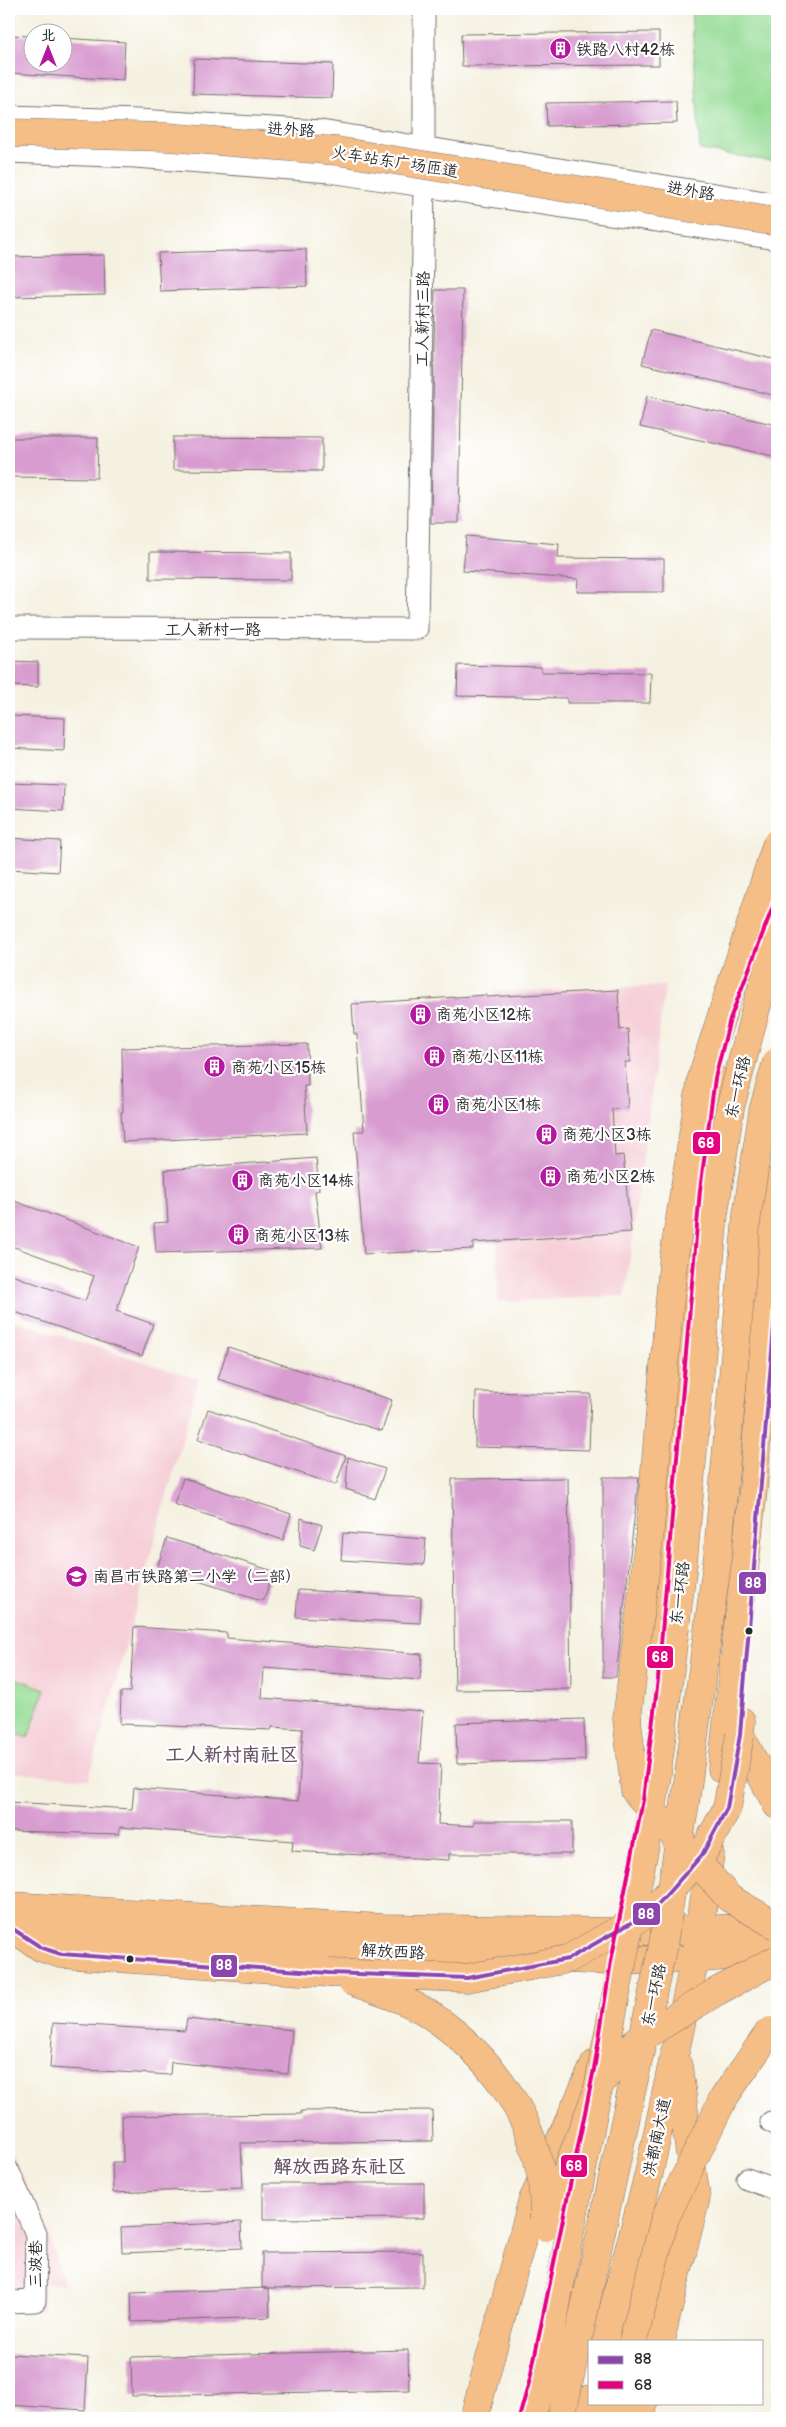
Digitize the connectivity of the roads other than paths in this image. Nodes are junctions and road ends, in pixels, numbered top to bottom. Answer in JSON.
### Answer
{"nodes":[{"id":1,"x":424,"y":9,"type":"edge"},
{"id":2,"x":9,"y":116,"type":"edge"},
{"id":3,"x":9,"y":133,"type":"edge"},
{"id":4,"x":424,"y":147,"type":"junction"},
{"id":5,"x":9,"y":152,"type":"edge"},
{"id":6,"x":424,"y":186,"type":"junction"},
{"id":7,"x":777,"y":204,"type":"edge"},
{"id":8,"x":777,"y":222,"type":"edge"},
{"id":9,"x":777,"y":239,"type":"edge"},
{"id":10,"x":9,"y":628,"type":"edge"},
{"id":11,"x":417,"y":629,"type":"joint"},
{"id":12,"x":777,"y":843,"type":"edge"},
{"id":13,"x":777,"y":896,"type":"edge"},
{"id":14,"x":777,"y":944,"type":"edge"},
{"id":15,"x":777,"y":1062,"type":"edge"},
{"id":16,"x":777,"y":1180,"type":"edge"},
{"id":17,"x":777,"y":1291,"type":"edge"},
{"id":18,"x":740,"y":1735,"type":"junction"},
{"id":19,"x":777,"y":1805,"type":"edge"},
{"id":20,"x":10,"y":1921,"type":"edge"},
{"id":21,"x":777,"y":1926,"type":"edge"},
{"id":22,"x":699,"y":1931,"type":"junction"},
{"id":23,"x":617,"y":1932,"type":"junction"},
{"id":24,"x":777,"y":1951,"type":"edge"},
{"id":25,"x":695,"y":1959,"type":"junction"},
{"id":26,"x":777,"y":1959,"type":"edge"},
{"id":27,"x":611,"y":1961,"type":"junction"},
{"id":28,"x":329,"y":1973,"type":"junction"},
{"id":29,"x":777,"y":2025,"type":"edge"},
{"id":30,"x":676,"y":2047,"type":"junction"},
{"id":31,"x":595,"y":2064,"type":"junction"},
{"id":32,"x":9,"y":2172,"type":"edge"},
{"id":33,"x":748,"y":2180,"type":"dead end"},
{"id":34,"x":777,"y":2190,"type":"edge"},
{"id":35,"x":545,"y":2227,"type":"junction"},
{"id":36,"x":9,"y":2302,"type":"edge"},
{"id":37,"x":605,"y":2340,"type":"edge"},
{"id":38,"x":633,"y":2340,"type":"edge"},
{"id":39,"x":660,"y":2340,"type":"edge"},
{"id":40,"x":589,"y":2404,"type":"edge"},
{"id":41,"x":617,"y":2404,"type":"edge"},
{"id":42,"x":644,"y":2404,"type":"edge"},
{"id":43,"x":474,"y":2418,"type":"edge"},
{"id":44,"x":493,"y":2418,"type":"edge"},
{"id":45,"x":519,"y":2418,"type":"edge"},
{"id":46,"x":531,"y":2418,"type":"edge"},
{"id":47,"x":561,"y":2418,"type":"edge"},
{"id":48,"x":585,"y":2418,"type":"edge"},
{"id":49,"x":612,"y":2418,"type":"edge"},
{"id":50,"x":640,"y":2418,"type":"edge"}],
"edges":[{"from":1,"to":4,"type":"street","name":"工人新村三路"},
{"from":2,"to":4,"type":"street","name":"进外路"},
{"from":3,"to":8,"type":"main road","name":"火车站东广场匝道","bridge":true},
{"from":4,"to":6,"type":"street","name":"工人新村三路"},
{"from":4,"to":7,"type":"street","name":"进外路"},
{"from":5,"to":6,"type":"street"},
{"from":6,"to":9,"type":"street"},
{"from":6,"to":11,"type":"street","name":"工人新村三路"},
{"from":10,"to":11,"type":"street","name":"工人新村一路"},
{"from":12,"to":21,"type":"main road","bridge":true},
{"from":13,"to":23,"type":"main road"},
{"from":14,"to":46,"type":"main road","name":"东一环路","bridge":true},
{"from":15,"to":47,"type":"main road","name":"东一环路","bridge":true},
{"from":16,"to":22,"type":"main road","name":"洪都南大道"},
{"from":17,"to":18,"type":"main road"},
{"from":18,"to":19,"type":"main road"},
{"from":18,"to":28,"type":"main road","bridge":true},
{"from":20,"to":23,"type":"main road","name":"解放西路"},
{"from":20,"to":27,"type":"main road","name":"解放西路"},
{"from":20,"to":28,"type":"main road"},
{"from":21,"to":22,"type":"main road","name":"解放西路"},
{"from":22,"to":23,"type":"main road","name":"解放西路"},
{"from":22,"to":25,"type":"main road","name":"洪都南大道"},
{"from":23,"to":27,"type":"main road"},
{"from":24,"to":25,"type":"main road","name":"解放西路"},
{"from":25,"to":27,"type":"main road","name":"解放西路"},
{"from":25,"to":30,"type":"main road","name":"洪都南大道"},
{"from":26,"to":35,"type":"main road","bridge":true},
{"from":27,"to":31,"type":"main road"},
{"from":28,"to":35,"type":"main road","bridge":true},
{"from":29,"to":38,"type":"main road","bridge":true},
{"from":30,"to":37,"type":"main road","name":"洪都南大道"},
{"from":30,"to":39,"type":"main road"},
{"from":31,"to":43,"type":"main road"},
{"from":31,"to":45,"type":"main road"},
{"from":32,"to":36,"type":"street","name":"三波巷"},
{"from":33,"to":34,"type":"street"},
{"from":35,"to":44,"type":"main road"},
{"from":40,"to":48,"type":"main road"},
{"from":41,"to":49,"type":"main road"},
{"from":42,"to":50,"type":"main road"}]}
